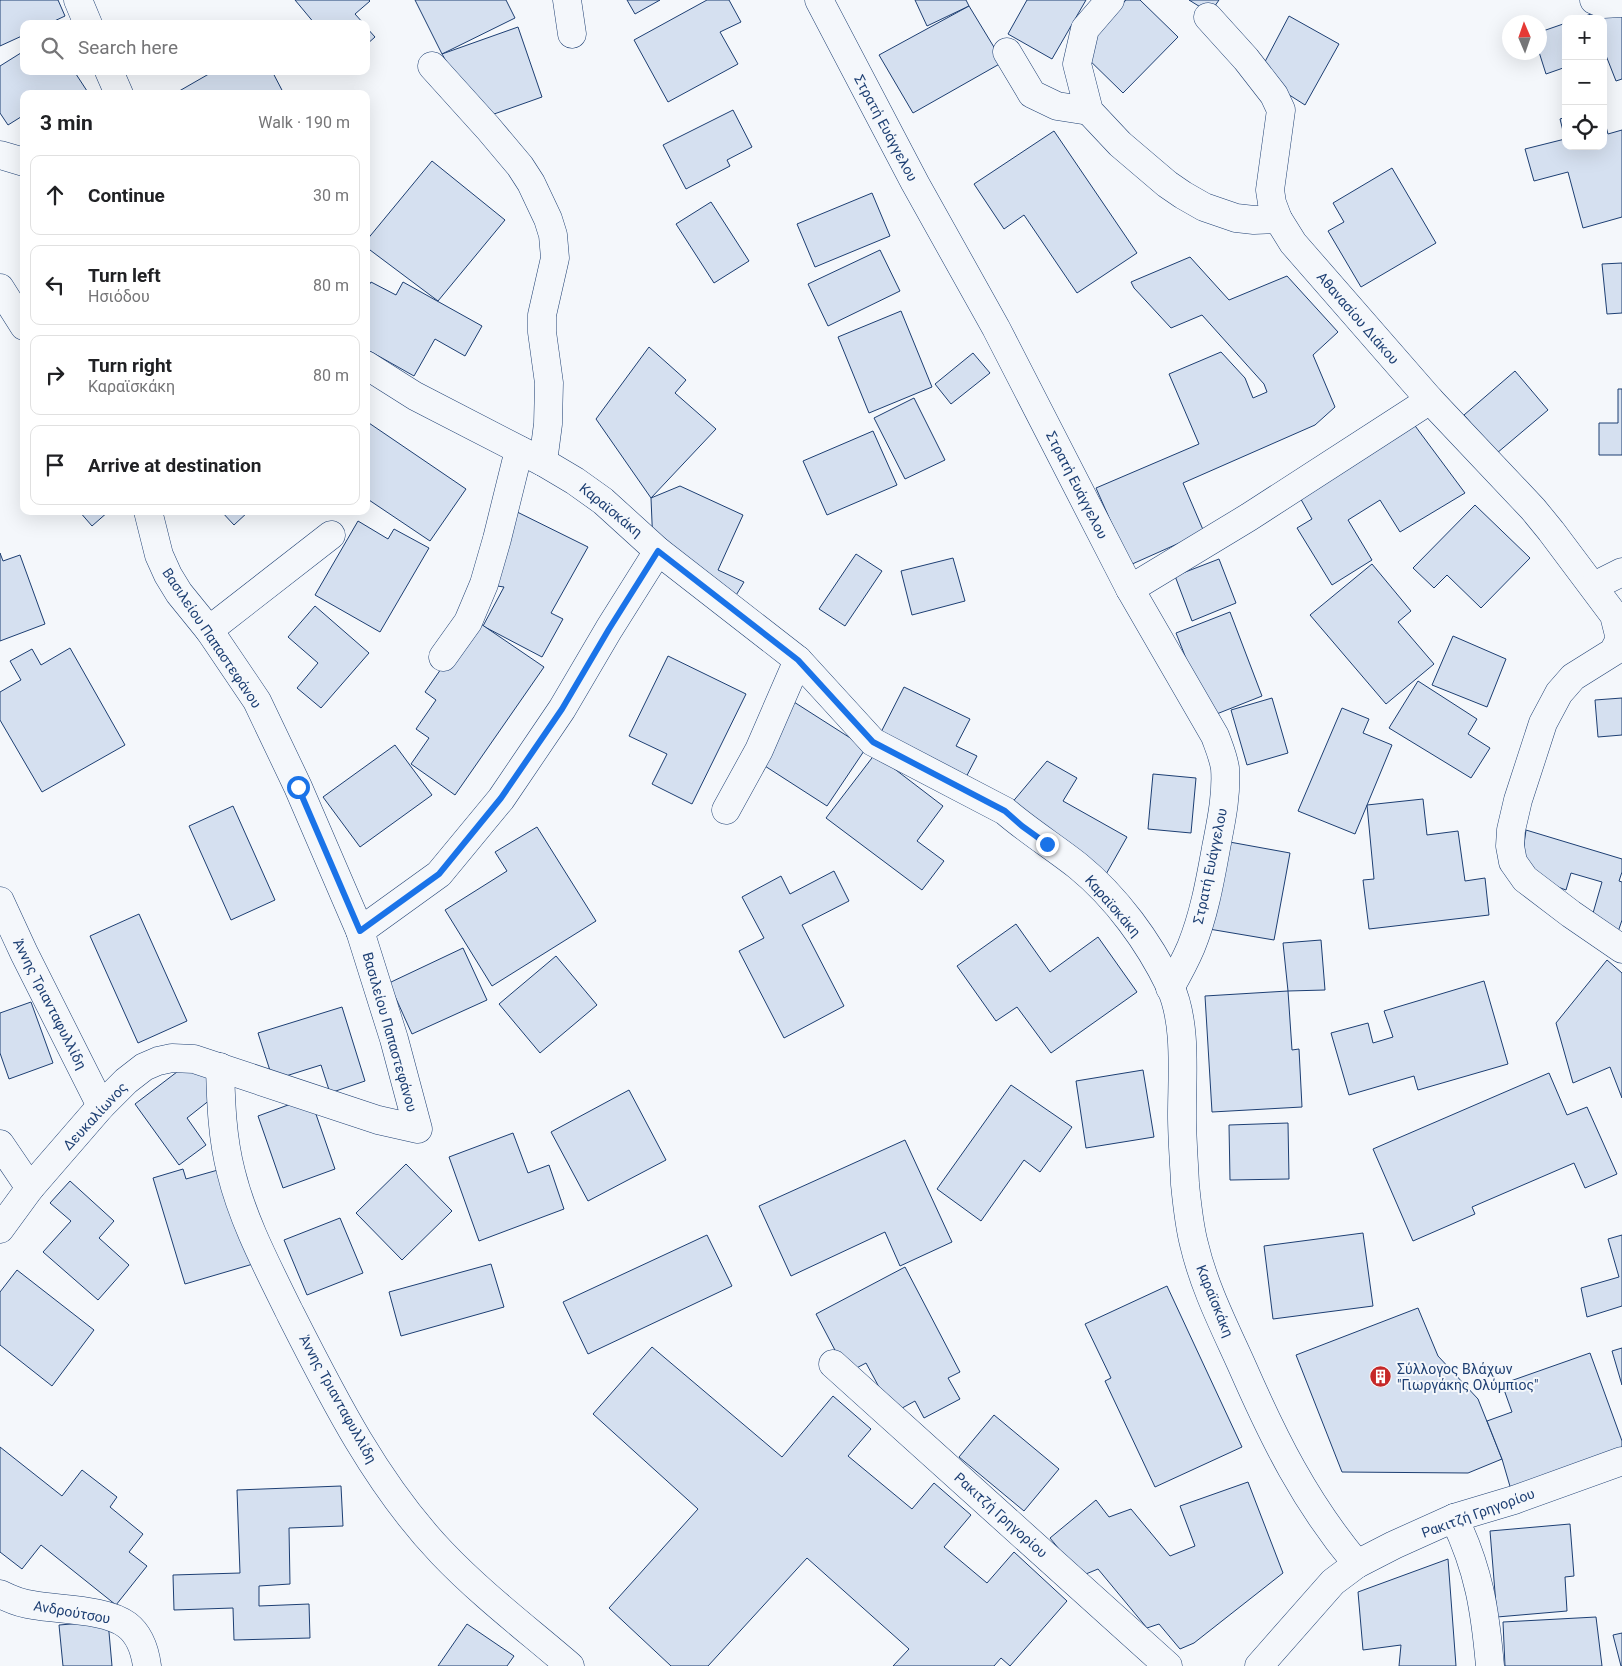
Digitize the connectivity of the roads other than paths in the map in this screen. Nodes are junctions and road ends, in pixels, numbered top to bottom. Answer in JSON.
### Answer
{"nodes":[{"id":1,"x":78,"y":0,"type":"edge"},
{"id":2,"x":567,"y":0,"type":"edge"},
{"id":3,"x":819,"y":0,"type":"edge"},
{"id":4,"x":1110,"y":0,"type":"edge"},
{"id":5,"x":1594,"y":0,"type":"edge"},
{"id":6,"x":1622,"y":4,"type":"edge"},
{"id":7,"x":1208,"y":18,"type":"dead end"},
{"id":8,"x":86,"y":20,"type":"edge"},
{"id":9,"x":572,"y":34,"type":"dead end"},
{"id":10,"x":1007,"y":52,"type":"dead end"},
{"id":11,"x":432,"y":66,"type":"dead end"},
{"id":12,"x":111,"y":75,"type":"edge"},
{"id":13,"x":117,"y":90,"type":"edge"},
{"id":14,"x":1089,"y":111,"type":"junction"},
{"id":15,"x":0,"y":155,"type":"edge"},
{"id":16,"x":20,"y":161,"type":"edge"},
{"id":17,"x":1278,"y":219,"type":"junction"},
{"id":18,"x":0,"y":288,"type":"edge"},
{"id":19,"x":20,"y":320,"type":"edge"},
{"id":20,"x":370,"y":368,"type":"edge"},
{"id":21,"x":1430,"y":400,"type":"junction"},
{"id":22,"x":519,"y":450,"type":"junction"},
{"id":23,"x":543,"y":462,"type":"junction"},
{"id":24,"x":149,"y":515,"type":"edge"},
{"id":25,"x":331,"y":535,"type":"dead end"},
{"id":26,"x":658,"y":551,"type":"junction"},
{"id":27,"x":1622,"y":572,"type":"edge"},
{"id":28,"x":1594,"y":586,"type":"junction"},
{"id":29,"x":1130,"y":589,"type":"junction"},
{"id":30,"x":209,"y":630,"type":"junction"},
{"id":31,"x":443,"y":658,"type":"dead end"},
{"id":32,"x":798,"y":660,"type":"junction"},
{"id":33,"x":1614,"y":663,"type":"edge"},
{"id":34,"x":726,"y":810,"type":"dead end"},
{"id":35,"x":0,"y":901,"type":"edge"},
{"id":36,"x":360,"y":931,"type":"junction"},
{"id":37,"x":1622,"y":949,"type":"edge"},
{"id":38,"x":1170,"y":988,"type":"junction"},
{"id":39,"x":220,"y":1067,"type":"junction"},
{"id":40,"x":102,"y":1106,"type":"junction"},
{"id":41,"x":0,"y":1144,"type":"edge"},
{"id":42,"x":30,"y":1188,"type":"junction"},
{"id":43,"x":0,"y":1229,"type":"edge"},
{"id":44,"x":833,"y":1364,"type":"dead end"},
{"id":45,"x":1622,"y":1461,"type":"edge"},
{"id":46,"x":1454,"y":1518,"type":"junction"},
{"id":47,"x":1357,"y":1564,"type":"junction"},
{"id":48,"x":4,"y":1596,"type":"edge"},
{"id":49,"x":147,"y":1666,"type":"edge"},
{"id":50,"x":570,"y":1666,"type":"edge"},
{"id":51,"x":1168,"y":1666,"type":"edge"},
{"id":52,"x":1259,"y":1666,"type":"edge"},
{"id":53,"x":1490,"y":1666,"type":"edge"}],
"edges":[{"from":1,"to":8,"type":"street"},
{"from":2,"to":9,"type":"street"},
{"from":3,"to":29,"type":"street","name":"Στρατή Ευάγγελου"},
{"from":4,"to":14,"type":"street"},
{"from":5,"to":6,"type":"street"},
{"from":7,"to":17,"type":"street","name":"Αθανασίου Διάκου"},
{"from":10,"to":14,"type":"street"},
{"from":11,"to":23,"type":"street"},
{"from":12,"to":13,"type":"street"},
{"from":14,"to":17,"type":"street"},
{"from":15,"to":16,"type":"street"},
{"from":17,"to":21,"type":"street","name":"Αθανασίου Διάκου"},
{"from":18,"to":19,"type":"street"},
{"from":20,"to":22,"type":"street","name":"Καραϊσκάκη"},
{"from":21,"to":28,"type":"street","name":"Αθανασίου Διάκου"},
{"from":21,"to":29,"type":"street"},
{"from":22,"to":23,"type":"street","name":"Καραϊσκάκη"},
{"from":22,"to":31,"type":"street"},
{"from":23,"to":26,"type":"street","name":"Καραϊσκάκη"},
{"from":24,"to":30,"type":"street","name":"Βασιλείου Παπαστεφάνου"},
{"from":25,"to":30,"type":"street"},
{"from":26,"to":32,"type":"street","name":"Καραϊσκάκη"},
{"from":26,"to":36,"type":"street"},
{"from":27,"to":28,"type":"street"},
{"from":28,"to":33,"type":"street","name":"Αθανασίου Διάκου"},
{"from":29,"to":38,"type":"street","name":"Στρατή Ευάγγελου"},
{"from":30,"to":36,"type":"street","name":"Βασιλείου Παπαστεφάνου"},
{"from":32,"to":34,"type":"street"},
{"from":32,"to":38,"type":"street","name":"Καραϊσκάκη"},
{"from":33,"to":37,"type":"street","name":"Αθανασίου Διάκου"},
{"from":35,"to":40,"type":"street","name":"Άννης Τριανταφυλλίδη"},
{"from":36,"to":39,"type":"street","name":"Βασιλείου Παπαστεφάνου"},
{"from":38,"to":47,"type":"street","name":"Καραϊσκάκη"},
{"from":39,"to":40,"type":"street","name":"Δευκαλίωνος"},
{"from":39,"to":50,"type":"street","name":"Άννης Τριανταφυλλίδη"},
{"from":40,"to":42,"type":"street","name":"Δευκαλίωνος"},
{"from":41,"to":42,"type":"street"},
{"from":42,"to":43,"type":"street","name":"Δευκαλίωνος"},
{"from":44,"to":51,"type":"street","name":"Ρακιτζή Γρηγορίου"},
{"from":45,"to":46,"type":"street","name":"Ρακιτζή Γρηγορίου"},
{"from":46,"to":47,"type":"street","name":"Ρακιτζή Γρηγορίου"},
{"from":46,"to":53,"type":"street"},
{"from":47,"to":52,"type":"street","name":"Ρακιτζή Γρηγορίου"},
{"from":48,"to":49,"type":"street","name":"Ανδρούτσου"}]}
